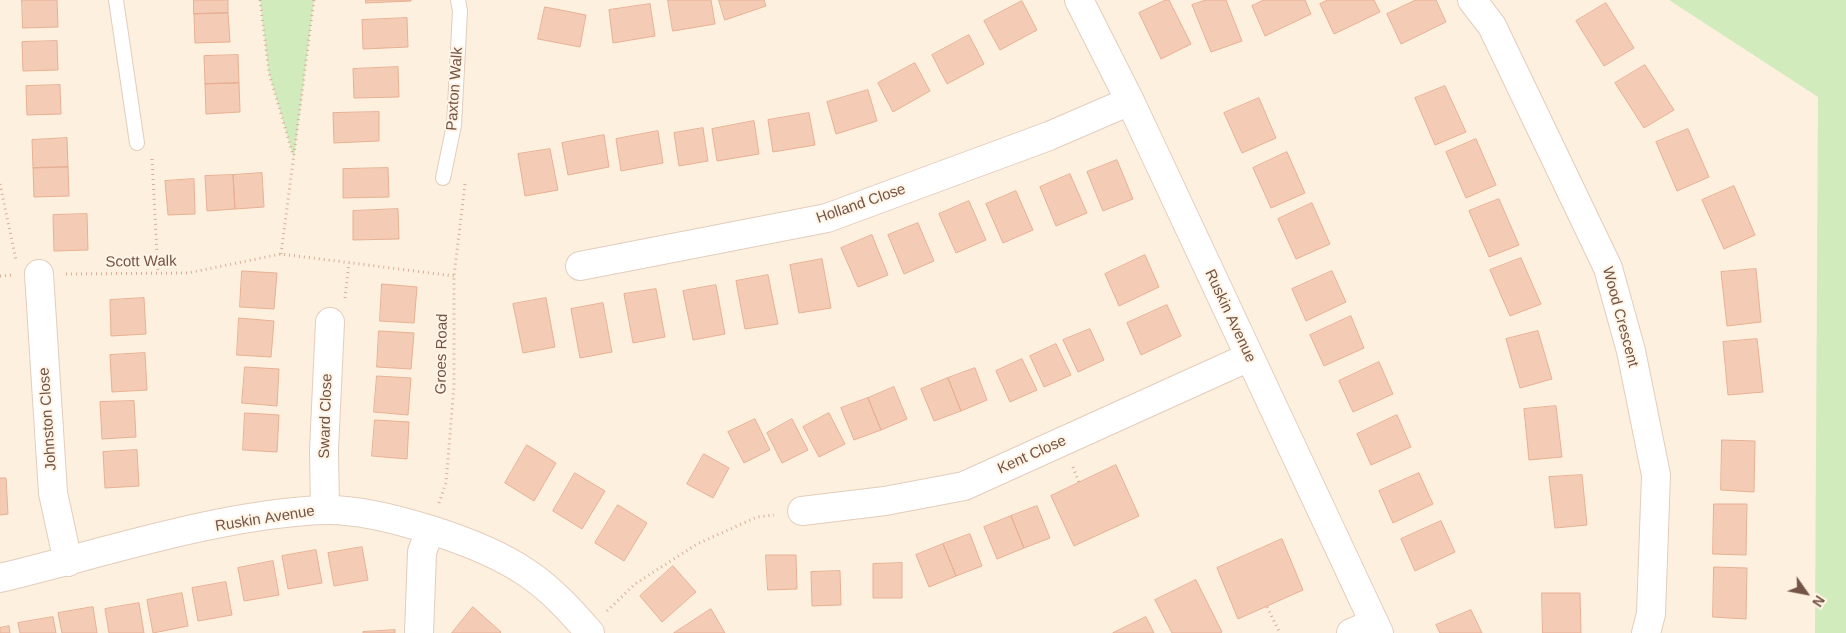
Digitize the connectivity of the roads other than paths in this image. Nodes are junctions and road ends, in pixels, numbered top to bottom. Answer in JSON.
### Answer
{"nodes":[{"id":1,"x":116,"y":0,"type":"edge"},
{"id":2,"x":458,"y":0,"type":"edge"},
{"id":3,"x":1079,"y":0,"type":"edge"},
{"id":4,"x":1472,"y":0,"type":"edge"},
{"id":5,"x":1130,"y":101,"type":"junction"},
{"id":6,"x":137,"y":143,"type":"road end"},
{"id":7,"x":443,"y":178,"type":"dead end"},
{"id":8,"x":580,"y":266,"type":"dead end"},
{"id":9,"x":29,"y":275,"type":"road end"},
{"id":10,"x":330,"y":322,"type":"road end"},
{"id":11,"x":1250,"y":356,"type":"junction"},
{"id":12,"x":325,"y":510,"type":"junction"},
{"id":13,"x":802,"y":512,"type":"road end"},
{"id":14,"x":430,"y":530,"type":"junction"},
{"id":15,"x":68,"y":562,"type":"junction"},
{"id":16,"x":0,"y":578,"type":"edge"},
{"id":17,"x":1368,"y":630,"type":"edge"},
{"id":18,"x":589,"y":632,"type":"edge"},
{"id":19,"x":419,"y":633,"type":"edge"},
{"id":20,"x":1646,"y":633,"type":"edge"}],
"edges":[{"from":1,"to":6,"type":"lane"},
{"from":2,"to":7,"type":"lane","name":"Paxton Walk"},
{"from":3,"to":5,"type":"street","name":"Ruskin Avenue"},
{"from":4,"to":20,"type":"street","name":"Wood Crescent"},
{"from":5,"to":8,"type":"street","name":"Holland Close"},
{"from":5,"to":11,"type":"street","name":"Ruskin Avenue"},
{"from":9,"to":15,"type":"street","name":"Johnston Close"},
{"from":10,"to":12,"type":"street","name":"Sward Close"},
{"from":11,"to":13,"type":"street","name":"Kent Close"},
{"from":11,"to":17,"type":"street","name":"Ruskin Avenue"},
{"from":12,"to":14,"type":"street","name":"Ruskin Avenue"},
{"from":12,"to":15,"type":"street","name":"Ruskin Avenue"},
{"from":14,"to":18,"type":"street","name":"Ruskin Avenue"},
{"from":14,"to":19,"type":"street"},
{"from":15,"to":16,"type":"street","name":"Ruskin Avenue"}]}
